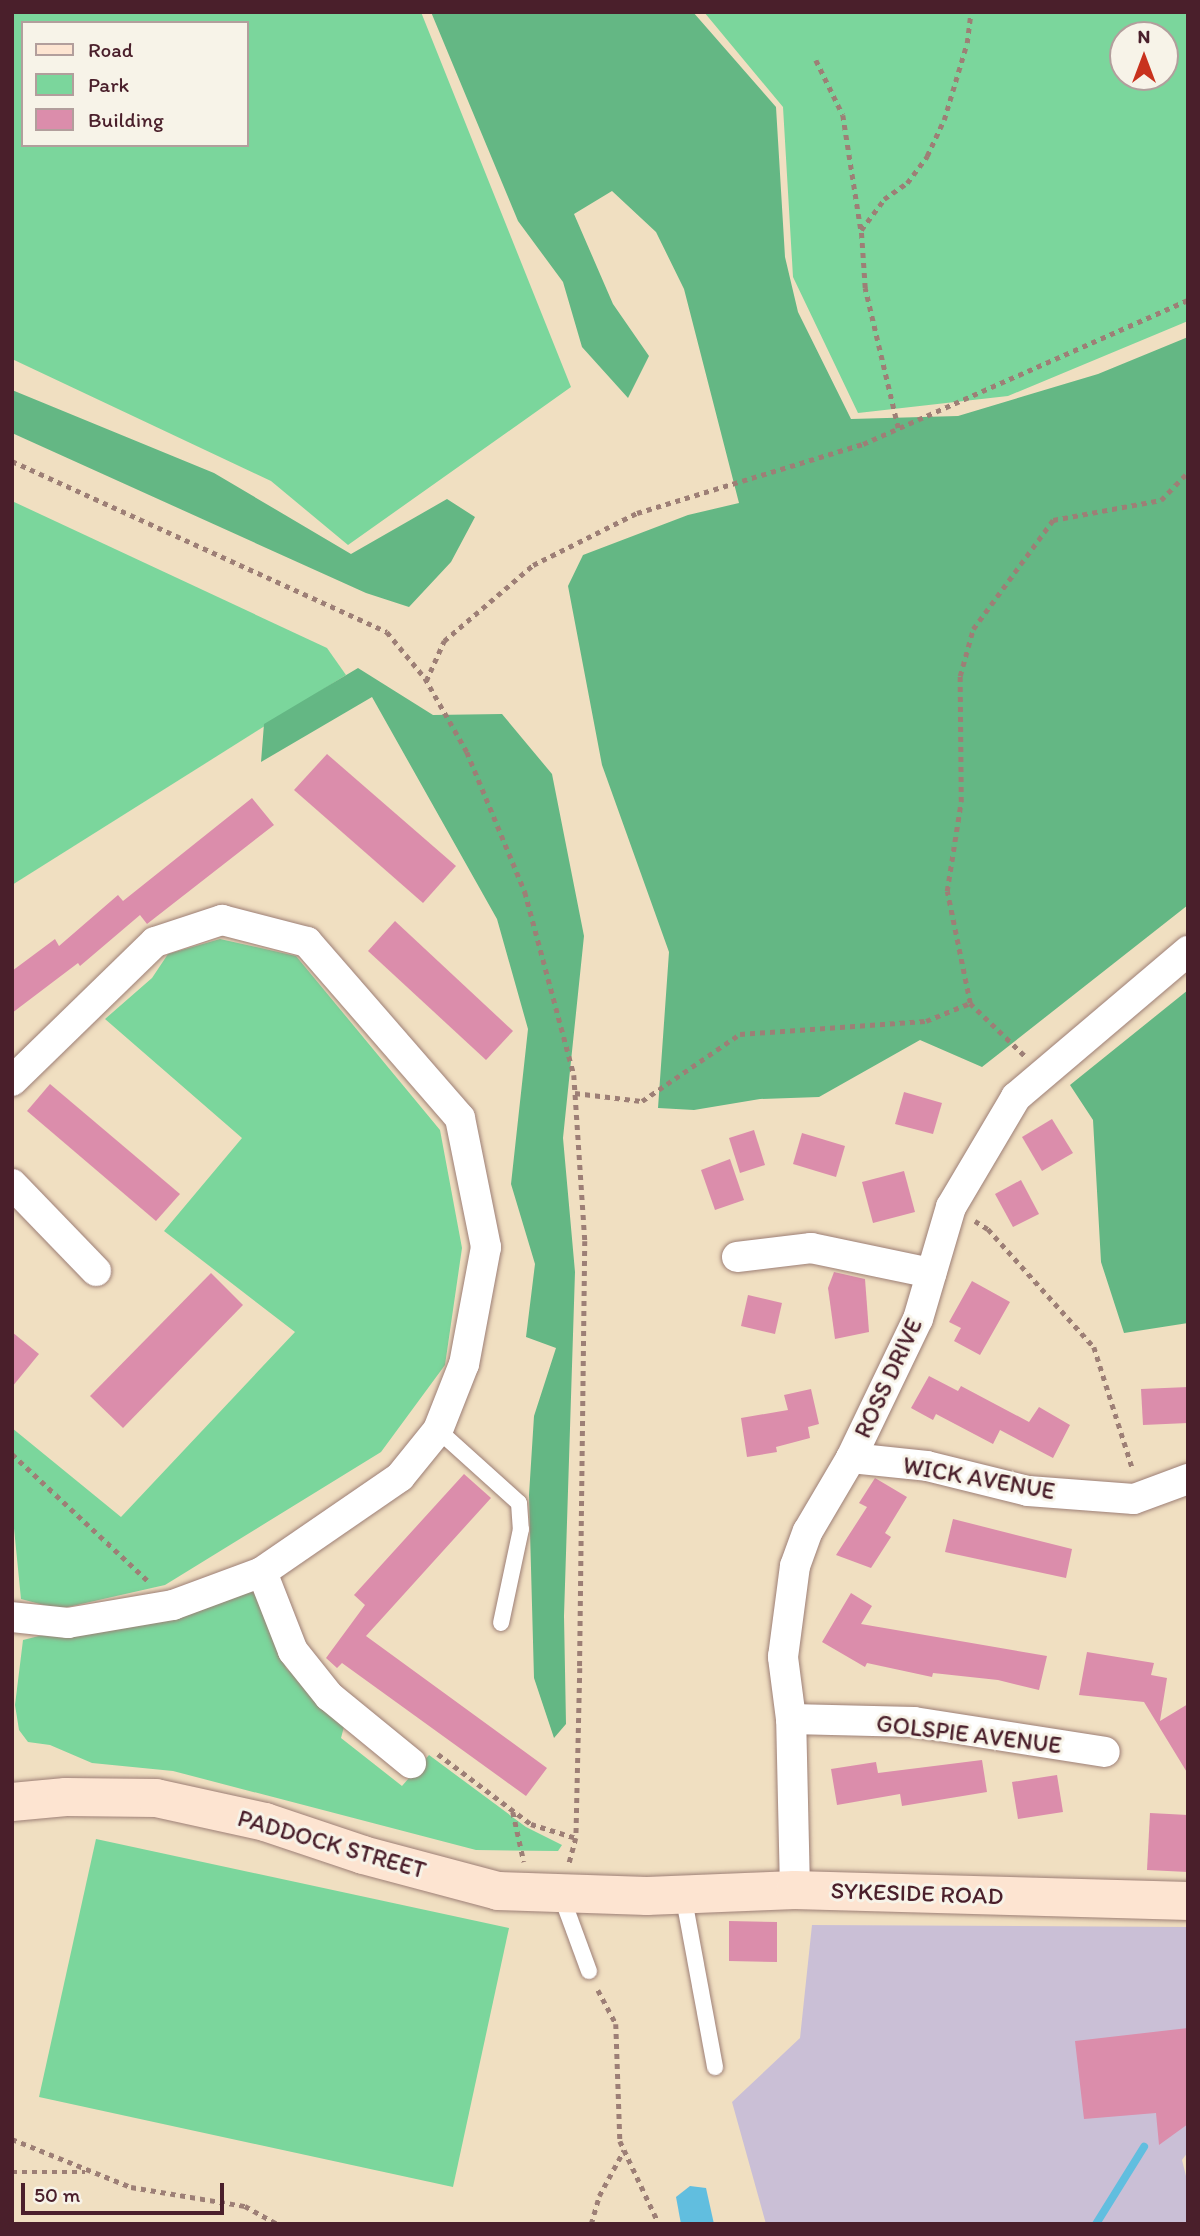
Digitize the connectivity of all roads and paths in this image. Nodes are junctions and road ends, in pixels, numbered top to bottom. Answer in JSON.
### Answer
{"nodes":[{"id":1,"x":971,"y":12,"type":"edge"},
{"id":2,"x":816,"y":60,"type":"dead end"},
{"id":3,"x":861,"y":230,"type":"junction"},
{"id":4,"x":1188,"y":300,"type":"edge"},
{"id":5,"x":898,"y":429,"type":"junction"},
{"id":6,"x":1188,"y":472,"type":"edge"},
{"id":7,"x":426,"y":681,"type":"dead end"},
{"id":8,"x":1188,"y":951,"type":"edge"},
{"id":9,"x":970,"y":1003,"type":"junction"},
{"id":10,"x":1043,"y":1074,"type":"junction"},
{"id":11,"x":12,"y":1081,"type":"edge"},
{"id":12,"x":575,"y":1093,"type":"dead end"},
{"id":13,"x":12,"y":1184,"type":"edge"},
{"id":14,"x":951,"y":1208,"type":"junction"},
{"id":15,"x":737,"y":1257,"type":"dead end"},
{"id":16,"x":96,"y":1271,"type":"dead end"},
{"id":17,"x":930,"y":1273,"type":"junction"},
{"id":18,"x":438,"y":1430,"type":"junction"},
{"id":19,"x":12,"y":1454,"type":"edge"},
{"id":20,"x":851,"y":1458,"type":"junction"},
{"id":21,"x":1188,"y":1479,"type":"edge"},
{"id":22,"x":1135,"y":1499,"type":"junction"},
{"id":23,"x":262,"y":1572,"type":"junction"},
{"id":24,"x":173,"y":1605,"type":"junction"},
{"id":25,"x":12,"y":1617,"type":"edge"},
{"id":26,"x":501,"y":1623,"type":"dead end"},
{"id":27,"x":791,"y":1719,"type":"junction"},
{"id":28,"x":1104,"y":1752,"type":"dead end"},
{"id":29,"x":411,"y":1763,"type":"joint"},
{"id":30,"x":12,"y":1781,"type":"edge"},
{"id":31,"x":66,"y":1797,"type":"junction"},
{"id":32,"x":12,"y":1802,"type":"edge"},
{"id":33,"x":513,"y":1811,"type":"junction"},
{"id":34,"x":576,"y":1838,"type":"dead end"},
{"id":35,"x":795,"y":1890,"type":"junction"},
{"id":36,"x":665,"y":1894,"type":"junction"},
{"id":37,"x":563,"y":1895,"type":"junction"},
{"id":38,"x":1188,"y":1900,"type":"edge"},
{"id":39,"x":589,"y":1971,"type":"joint"},
{"id":40,"x":715,"y":2067,"type":"dead end"},
{"id":41,"x":12,"y":2139,"type":"edge"},
{"id":42,"x":624,"y":2150,"type":"junction"},
{"id":43,"x":12,"y":2172,"type":"edge"},
{"id":44,"x":89,"y":2172,"type":"junction"},
{"id":45,"x":278,"y":2224,"type":"edge"},
{"id":46,"x":591,"y":2224,"type":"edge"},
{"id":47,"x":659,"y":2224,"type":"edge"}],
"edges":[{"from":1,"to":3,"type":"path"},
{"from":2,"to":3,"type":"path"},
{"from":3,"to":5,"type":"path"},
{"from":4,"to":5,"type":"path"},
{"from":5,"to":7,"type":"path"},
{"from":6,"to":9,"type":"path"},
{"from":8,"to":10,"type":"street","name":"ROSS DRIVE"},
{"from":9,"to":10,"type":"path"},
{"from":9,"to":12,"type":"path"},
{"from":10,"to":14,"type":"street","name":"ROSS DRIVE"},
{"from":11,"to":18,"type":"street"},
{"from":13,"to":16,"type":"street"},
{"from":14,"to":17,"type":"street","name":"ROSS DRIVE"},
{"from":14,"to":22,"type":"path"},
{"from":15,"to":17,"type":"street"},
{"from":17,"to":20,"type":"street","name":"ROSS DRIVE"},
{"from":18,"to":23,"type":"street"},
{"from":18,"to":26,"type":"lane"},
{"from":19,"to":24,"type":"path"},
{"from":20,"to":22,"type":"street","name":"WICK AVENUE"},
{"from":20,"to":27,"type":"street","name":"ROSS DRIVE"},
{"from":21,"to":22,"type":"street","name":"WICK AVENUE"},
{"from":23,"to":24,"type":"street"},
{"from":23,"to":29,"type":"street"},
{"from":24,"to":25,"type":"street"},
{"from":27,"to":28,"type":"street","name":"GOLSPIE AVENUE"},
{"from":27,"to":35,"type":"street","name":"ROSS DRIVE"},
{"from":29,"to":33,"type":"path"},
{"from":30,"to":31,"type":"street","name":"PADDOCK STREET"},
{"from":31,"to":32,"type":"street","name":"PADDOCK STREET"},
{"from":31,"to":37,"type":"street","name":"PADDOCK STREET"},
{"from":33,"to":34,"type":"path"},
{"from":33,"to":37,"type":"path"},
{"from":35,"to":36,"type":"street","name":"SYKESIDE ROAD"},
{"from":35,"to":38,"type":"street","name":"SYKESIDE ROAD"},
{"from":36,"to":37,"type":"street","name":"PADDOCK STREET"},
{"from":36,"to":40,"type":"lane"},
{"from":37,"to":39,"type":"lane"},
{"from":39,"to":42,"type":"path"},
{"from":41,"to":44,"type":"path"},
{"from":42,"to":46,"type":"path"},
{"from":42,"to":47,"type":"path"},
{"from":43,"to":44,"type":"path"},
{"from":44,"to":45,"type":"path"}]}
